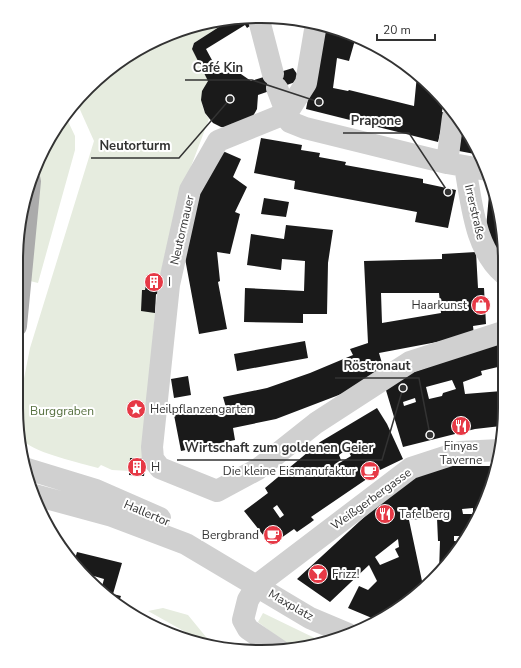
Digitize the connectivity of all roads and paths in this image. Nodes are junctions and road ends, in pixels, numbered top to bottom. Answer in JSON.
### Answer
{"nodes":[{"id":1,"x":260,"y":23,"type":"edge"},
{"id":2,"x":315,"y":30,"type":"edge"},
{"id":3,"x":287,"y":113,"type":"junction"},
{"id":4,"x":453,"y":122,"type":"edge"},
{"id":5,"x":456,"y":165,"type":"junction"},
{"id":6,"x":480,"y":169,"type":"edge"},
{"id":7,"x":26,"y":227,"type":"edge"},
{"id":8,"x":24,"y":239,"type":"edge"},
{"id":9,"x":498,"y":270,"type":"edge"},
{"id":10,"x":498,"y":334,"type":"edge"},
{"id":11,"x":494,"y":450,"type":"edge"},
{"id":12,"x":31,"y":470,"type":"edge"},
{"id":13,"x":41,"y":497,"type":"edge"},
{"id":14,"x":47,"y":513,"type":"edge"},
{"id":15,"x":188,"y":545,"type":"junction"},
{"id":16,"x":257,"y":585,"type":"junction"},
{"id":17,"x":340,"y":631,"type":"edge"},
{"id":18,"x":271,"y":644,"type":"edge"}],
"edges":[{"from":1,"to":3,"type":"street"},
{"from":2,"to":3,"type":"street"},
{"from":3,"to":5,"type":"street"},
{"from":3,"to":10,"type":"street","name":"Neutormauer"},
{"from":4,"to":5,"type":"street","name":"Irrerstraße"},
{"from":5,"to":6,"type":"street"},
{"from":5,"to":9,"type":"street","name":"Irrerstraße"},
{"from":7,"to":8,"type":"main road"},
{"from":11,"to":16,"type":"street","name":"Weißgerbergasse"},
{"from":12,"to":15,"type":"street","name":"Hallertor"},
{"from":13,"to":15,"type":"street","name":"Hallertor"},
{"from":14,"to":15,"type":"street"},
{"from":15,"to":16,"type":"street","name":"Maxplatz"},
{"from":16,"to":17,"type":"street","name":"Maxplatz"},
{"from":16,"to":18,"type":"street","name":"Maxplatz"}]}
